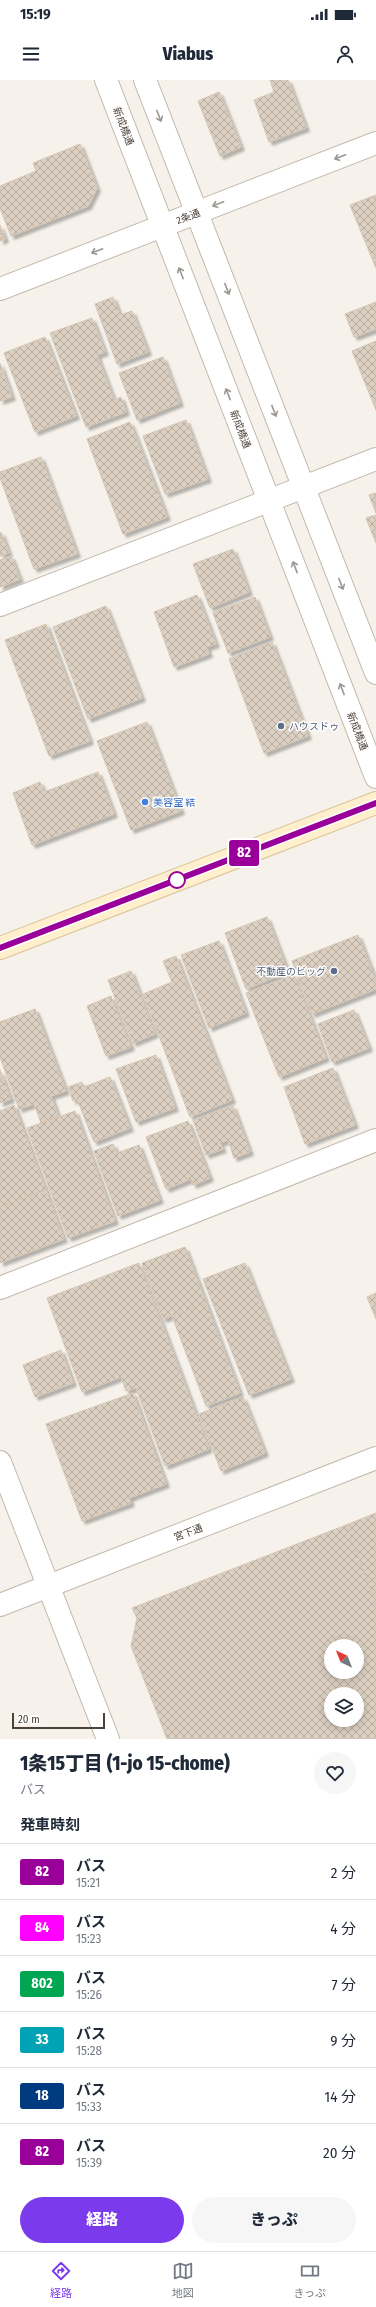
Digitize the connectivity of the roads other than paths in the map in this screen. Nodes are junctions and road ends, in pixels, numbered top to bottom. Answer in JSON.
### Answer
{"nodes":[{"id":1,"x":106,"y":80,"type":"edge"},
{"id":2,"x":145,"y":80,"type":"edge"},
{"id":3,"x":376,"y":143,"type":"edge"},
{"id":4,"x":197,"y":213,"type":"junction"},
{"id":5,"x":163,"y":226,"type":"junction"},
{"id":6,"x":0,"y":289,"type":"edge"},
{"id":7,"x":376,"y":460,"type":"edge"},
{"id":8,"x":304,"y":488,"type":"junction"},
{"id":9,"x":269,"y":501,"type":"junction"},
{"id":10,"x":0,"y":605,"type":"edge"},
{"id":11,"x":376,"y":673,"type":"edge"},
{"id":12,"x":376,"y":777,"type":"edge"},
{"id":13,"x":376,"y":803,"type":"edge"},
{"id":14,"x":0,"y":948,"type":"edge"},
{"id":15,"x":376,"y":1140,"type":"edge"},
{"id":16,"x":0,"y":1288,"type":"edge"},
{"id":17,"x":376,"y":1458,"type":"edge"},
{"id":18,"x":0,"y":1462,"type":"edge"},
{"id":19,"x":48,"y":1586,"type":"junction"},
{"id":20,"x":0,"y":1605,"type":"edge"},
{"id":21,"x":108,"y":1739,"type":"edge"}],
"edges":[{"from":1,"to":5,"type":"street","name":"新成橋通"},
{"from":2,"to":4,"type":"street","one_way":true},
{"from":3,"to":4,"type":"street","name":"2条通","one_way":true},
{"from":4,"to":5,"type":"street","name":"2条通"},
{"from":4,"to":8,"type":"street","one_way":true},
{"from":5,"to":6,"type":"street","name":"2条通","one_way":true},
{"from":9,"to":5,"type":"street","name":"新成橋通","one_way":true},
{"from":7,"to":8,"type":"street"},
{"from":8,"to":9,"type":"street"},
{"from":8,"to":11,"type":"street","one_way":true},
{"from":9,"to":10,"type":"street"},
{"from":12,"to":9,"type":"street","name":"新成橋通","one_way":true},
{"from":13,"to":14,"type":"main road"},
{"from":15,"to":16,"type":"street"},
{"from":17,"to":19,"type":"street","name":"宮下通"},
{"from":18,"to":19,"type":"street"},
{"from":19,"to":20,"type":"street","name":"宮下通"},
{"from":19,"to":21,"type":"street"}]}
